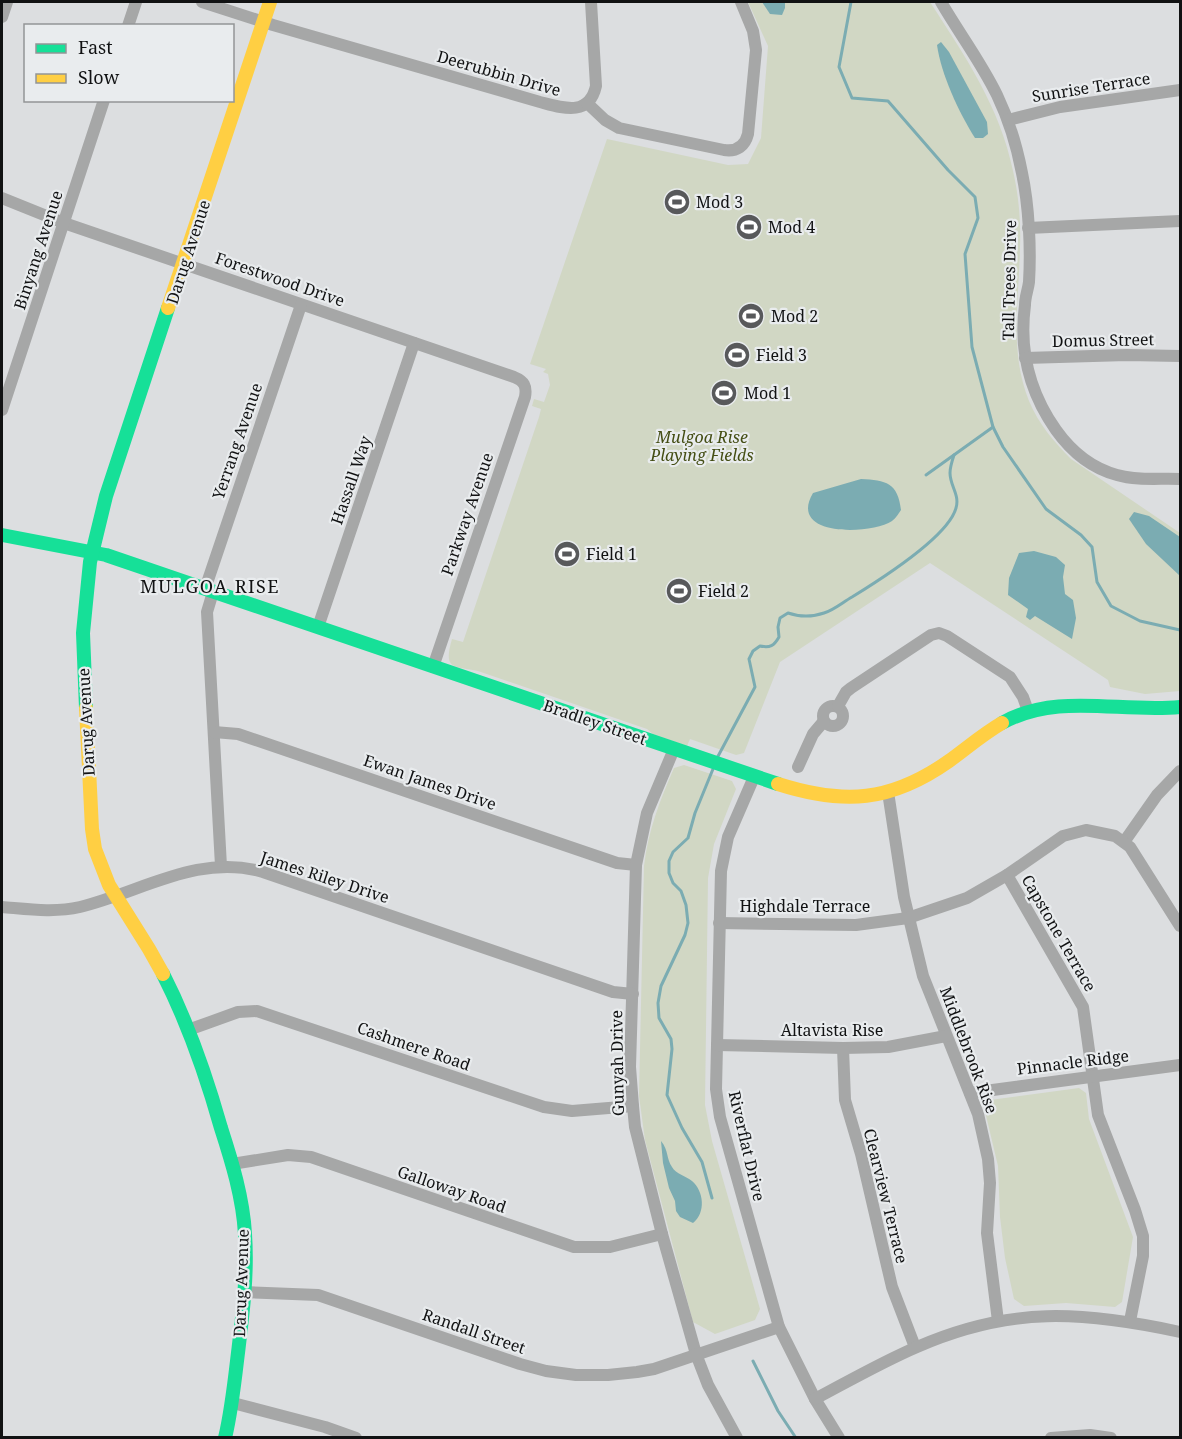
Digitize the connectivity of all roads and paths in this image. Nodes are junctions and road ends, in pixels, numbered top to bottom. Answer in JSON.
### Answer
{"nodes":[{"id":1,"x":7,"y":2,"type":"edge"},
{"id":2,"x":136,"y":2,"type":"edge"},
{"id":3,"x":202,"y":2,"type":"edge"},
{"id":4,"x":270,"y":2,"type":"edge"},
{"id":5,"x":591,"y":2,"type":"edge"},
{"id":6,"x":741,"y":2,"type":"edge"},
{"id":7,"x":941,"y":2,"type":"edge"},
{"id":8,"x":2,"y":17,"type":"edge"},
{"id":9,"x":264,"y":22,"type":"junction"},
{"id":10,"x":129,"y":24,"type":"edge"},
{"id":11,"x":1180,"y":90,"type":"edge"},
{"id":12,"x":103,"y":102,"type":"edge"},
{"id":13,"x":587,"y":103,"type":"junction"},
{"id":14,"x":1008,"y":120,"type":"junction"},
{"id":15,"x":2,"y":198,"type":"edge"},
{"id":16,"x":1180,"y":221,"type":"edge"},
{"id":17,"x":64,"y":222,"type":"junction"},
{"id":18,"x":1028,"y":228,"type":"junction"},
{"id":19,"x":184,"y":264,"type":"junction"},
{"id":20,"x":301,"y":304,"type":"junction"},
{"id":21,"x":414,"y":343,"type":"junction"},
{"id":22,"x":1180,"y":356,"type":"edge"},
{"id":23,"x":1025,"y":358,"type":"junction"},
{"id":24,"x":514,"y":377,"type":"joint"},
{"id":25,"x":2,"y":410,"type":"edge"},
{"id":26,"x":1180,"y":479,"type":"edge"},
{"id":27,"x":2,"y":535,"type":"edge"},
{"id":28,"x":92,"y":552,"type":"junction"},
{"id":29,"x":209,"y":590,"type":"junction"},
{"id":30,"x":318,"y":627,"type":"junction"},
{"id":31,"x":433,"y":667,"type":"junction"},
{"id":32,"x":1180,"y":707,"type":"edge"},
{"id":33,"x":1028,"y":711,"type":"junction"},
{"id":34,"x":214,"y":732,"type":"junction"},
{"id":35,"x":674,"y":750,"type":"junction"},
{"id":36,"x":798,"y":767,"type":"dead end"},
{"id":37,"x":1180,"y":771,"type":"edge"},
{"id":38,"x":754,"y":777,"type":"junction"},
{"id":39,"x":888,"y":792,"type":"junction"},
{"id":40,"x":1124,"y":842,"type":"junction"},
{"id":41,"x":221,"y":866,"type":"junction"},
{"id":42,"x":636,"y":866,"type":"junction"},
{"id":43,"x":1006,"y":875,"type":"junction"},
{"id":44,"x":114,"y":897,"type":"junction"},
{"id":45,"x":2,"y":907,"type":"edge"},
{"id":46,"x":908,"y":918,"type":"junction"},
{"id":47,"x":719,"y":923,"type":"junction"},
{"id":48,"x":1180,"y":926,"type":"edge"},
{"id":49,"x":633,"y":994,"type":"junction"},
{"id":50,"x":188,"y":1030,"type":"junction"},
{"id":51,"x":946,"y":1036,"type":"junction"},
{"id":52,"x":717,"y":1045,"type":"junction"},
{"id":53,"x":843,"y":1048,"type":"junction"},
{"id":54,"x":1180,"y":1065,"type":"edge"},
{"id":55,"x":1093,"y":1076,"type":"junction"},
{"id":56,"x":970,"y":1093,"type":"junction"},
{"id":57,"x":633,"y":1106,"type":"junction"},
{"id":58,"x":232,"y":1164,"type":"junction"},
{"id":59,"x":662,"y":1234,"type":"junction"},
{"id":60,"x":244,"y":1292,"type":"junction"},
{"id":61,"x":998,"y":1321,"type":"junction"},
{"id":62,"x":1130,"y":1321,"type":"junction"},
{"id":63,"x":778,"y":1328,"type":"junction"},
{"id":64,"x":1180,"y":1332,"type":"edge"},
{"id":65,"x":915,"y":1347,"type":"junction"},
{"id":66,"x":696,"y":1354,"type":"junction"},
{"id":67,"x":815,"y":1399,"type":"junction"},
{"id":68,"x":233,"y":1403,"type":"junction"},
{"id":69,"x":225,"y":1437,"type":"edge"},
{"id":70,"x":356,"y":1437,"type":"edge"},
{"id":71,"x":737,"y":1437,"type":"edge"},
{"id":72,"x":839,"y":1437,"type":"edge"},
{"id":73,"x":1051,"y":1437,"type":"edge"},
{"id":74,"x":1111,"y":1437,"type":"edge"}],
"edges":[{"from":1,"to":8,"type":"street"},
{"from":2,"to":10,"type":"street"},
{"from":3,"to":9,"type":"street","name":"Deerubbin Drive"},
{"from":4,"to":9,"type":"street","name":"Darug Avenue"},
{"from":5,"to":13,"type":"street"},
{"from":6,"to":13,"type":"street"},
{"from":7,"to":14,"type":"street","name":"Tall Trees Drive"},
{"from":9,"to":13,"type":"street","name":"Deerubbin Drive"},
{"from":9,"to":19,"type":"street","name":"Darug Avenue"},
{"from":11,"to":14,"type":"street","name":"Sunrise Terrace"},
{"from":12,"to":17,"type":"street","name":"Binyang Avenue"},
{"from":14,"to":18,"type":"street","name":"Tall Trees Drive"},
{"from":15,"to":17,"type":"street","name":"Forestwood Drive"},
{"from":16,"to":18,"type":"street"},
{"from":17,"to":19,"type":"street","name":"Forestwood Drive"},
{"from":17,"to":25,"type":"street","name":"Binyang Avenue"},
{"from":18,"to":23,"type":"street","name":"Tall Trees Drive"},
{"from":19,"to":20,"type":"street","name":"Forestwood Drive"},
{"from":19,"to":28,"type":"street","name":"Darug Avenue"},
{"from":20,"to":21,"type":"street","name":"Forestwood Drive"},
{"from":20,"to":29,"type":"street","name":"Yerrang Avenue"},
{"from":21,"to":24,"type":"street","name":"Forestwood Drive"},
{"from":21,"to":30,"type":"street","name":"Hassall Way"},
{"from":22,"to":23,"type":"street","name":"Domus Street"},
{"from":23,"to":26,"type":"street","name":"Tall Trees Drive"},
{"from":24,"to":31,"type":"street","name":"Parkway Avenue"},
{"from":27,"to":28,"type":"street","name":"Bradley Street"},
{"from":28,"to":29,"type":"street","name":"Bradley Street"},
{"from":28,"to":44,"type":"street","name":"Darug Avenue"},
{"from":29,"to":30,"type":"street","name":"Bradley Street"},
{"from":29,"to":34,"type":"street","name":"Yerrang Avenue"},
{"from":30,"to":31,"type":"street","name":"Bradley Street"},
{"from":31,"to":35,"type":"street","name":"Bradley Street"},
{"from":32,"to":33,"type":"street","name":"Bradley Street"},
{"from":33,"to":36,"type":"street"},
{"from":33,"to":39,"type":"street","name":"Bradley Street"},
{"from":34,"to":41,"type":"street","name":"Yerrang Avenue"},
{"from":34,"to":42,"type":"street","name":"Ewan James Drive"},
{"from":35,"to":38,"type":"street","name":"Bradley Street"},
{"from":35,"to":42,"type":"street","name":"Gunyah Drive"},
{"from":37,"to":40,"type":"street"},
{"from":38,"to":39,"type":"street","name":"Bradley Street"},
{"from":38,"to":47,"type":"street","name":"Riverflat Drive"},
{"from":39,"to":46,"type":"street","name":"Middlebrook Rise"},
{"from":40,"to":43,"type":"street","name":"Highdale Terrace"},
{"from":40,"to":48,"type":"street"},
{"from":41,"to":44,"type":"street","name":"James Riley Drive"},
{"from":41,"to":49,"type":"street","name":"James Riley Drive"},
{"from":42,"to":49,"type":"street","name":"Gunyah Drive"},
{"from":43,"to":46,"type":"street","name":"Highdale Terrace"},
{"from":43,"to":55,"type":"street","name":"Capstone Terrace"},
{"from":44,"to":45,"type":"street","name":"James Riley Drive"},
{"from":44,"to":50,"type":"street","name":"Darug Avenue"},
{"from":46,"to":47,"type":"street","name":"Highdale Terrace"},
{"from":46,"to":51,"type":"street","name":"Middlebrook Rise"},
{"from":47,"to":52,"type":"street","name":"Riverflat Drive"},
{"from":49,"to":57,"type":"street","name":"Gunyah Drive"},
{"from":50,"to":57,"type":"street","name":"Cashmere Road"},
{"from":50,"to":58,"type":"street","name":"Darug Avenue"},
{"from":51,"to":53,"type":"street","name":"Altavista Rise"},
{"from":51,"to":56,"type":"street","name":"Middlebrook Rise"},
{"from":52,"to":53,"type":"street","name":"Altavista Rise"},
{"from":52,"to":63,"type":"street","name":"Riverflat Drive"},
{"from":53,"to":65,"type":"street","name":"Clearview Terrace"},
{"from":54,"to":55,"type":"street","name":"Pinnacle Ridge"},
{"from":55,"to":56,"type":"street","name":"Pinnacle Ridge"},
{"from":55,"to":62,"type":"street","name":"Capstone Terrace"},
{"from":56,"to":61,"type":"street","name":"Middlebrook Rise"},
{"from":57,"to":59,"type":"street","name":"Gunyah Drive"},
{"from":58,"to":59,"type":"street","name":"Galloway Road"},
{"from":58,"to":60,"type":"street","name":"Darug Avenue"},
{"from":59,"to":66,"type":"street","name":"Gunyah Drive"},
{"from":60,"to":66,"type":"street","name":"Randall Street"},
{"from":60,"to":68,"type":"street","name":"Darug Avenue"},
{"from":61,"to":62,"type":"street"},
{"from":61,"to":65,"type":"street"},
{"from":62,"to":64,"type":"street"},
{"from":63,"to":66,"type":"street"},
{"from":63,"to":67,"type":"street","name":"Riverflat Drive"},
{"from":65,"to":67,"type":"street"},
{"from":66,"to":71,"type":"street","name":"Gunyah Drive"},
{"from":67,"to":72,"type":"street","name":"Riverflat Drive"},
{"from":68,"to":69,"type":"street","name":"Darug Avenue"},
{"from":68,"to":70,"type":"street"},
{"from":73,"to":74,"type":"street"}]}
